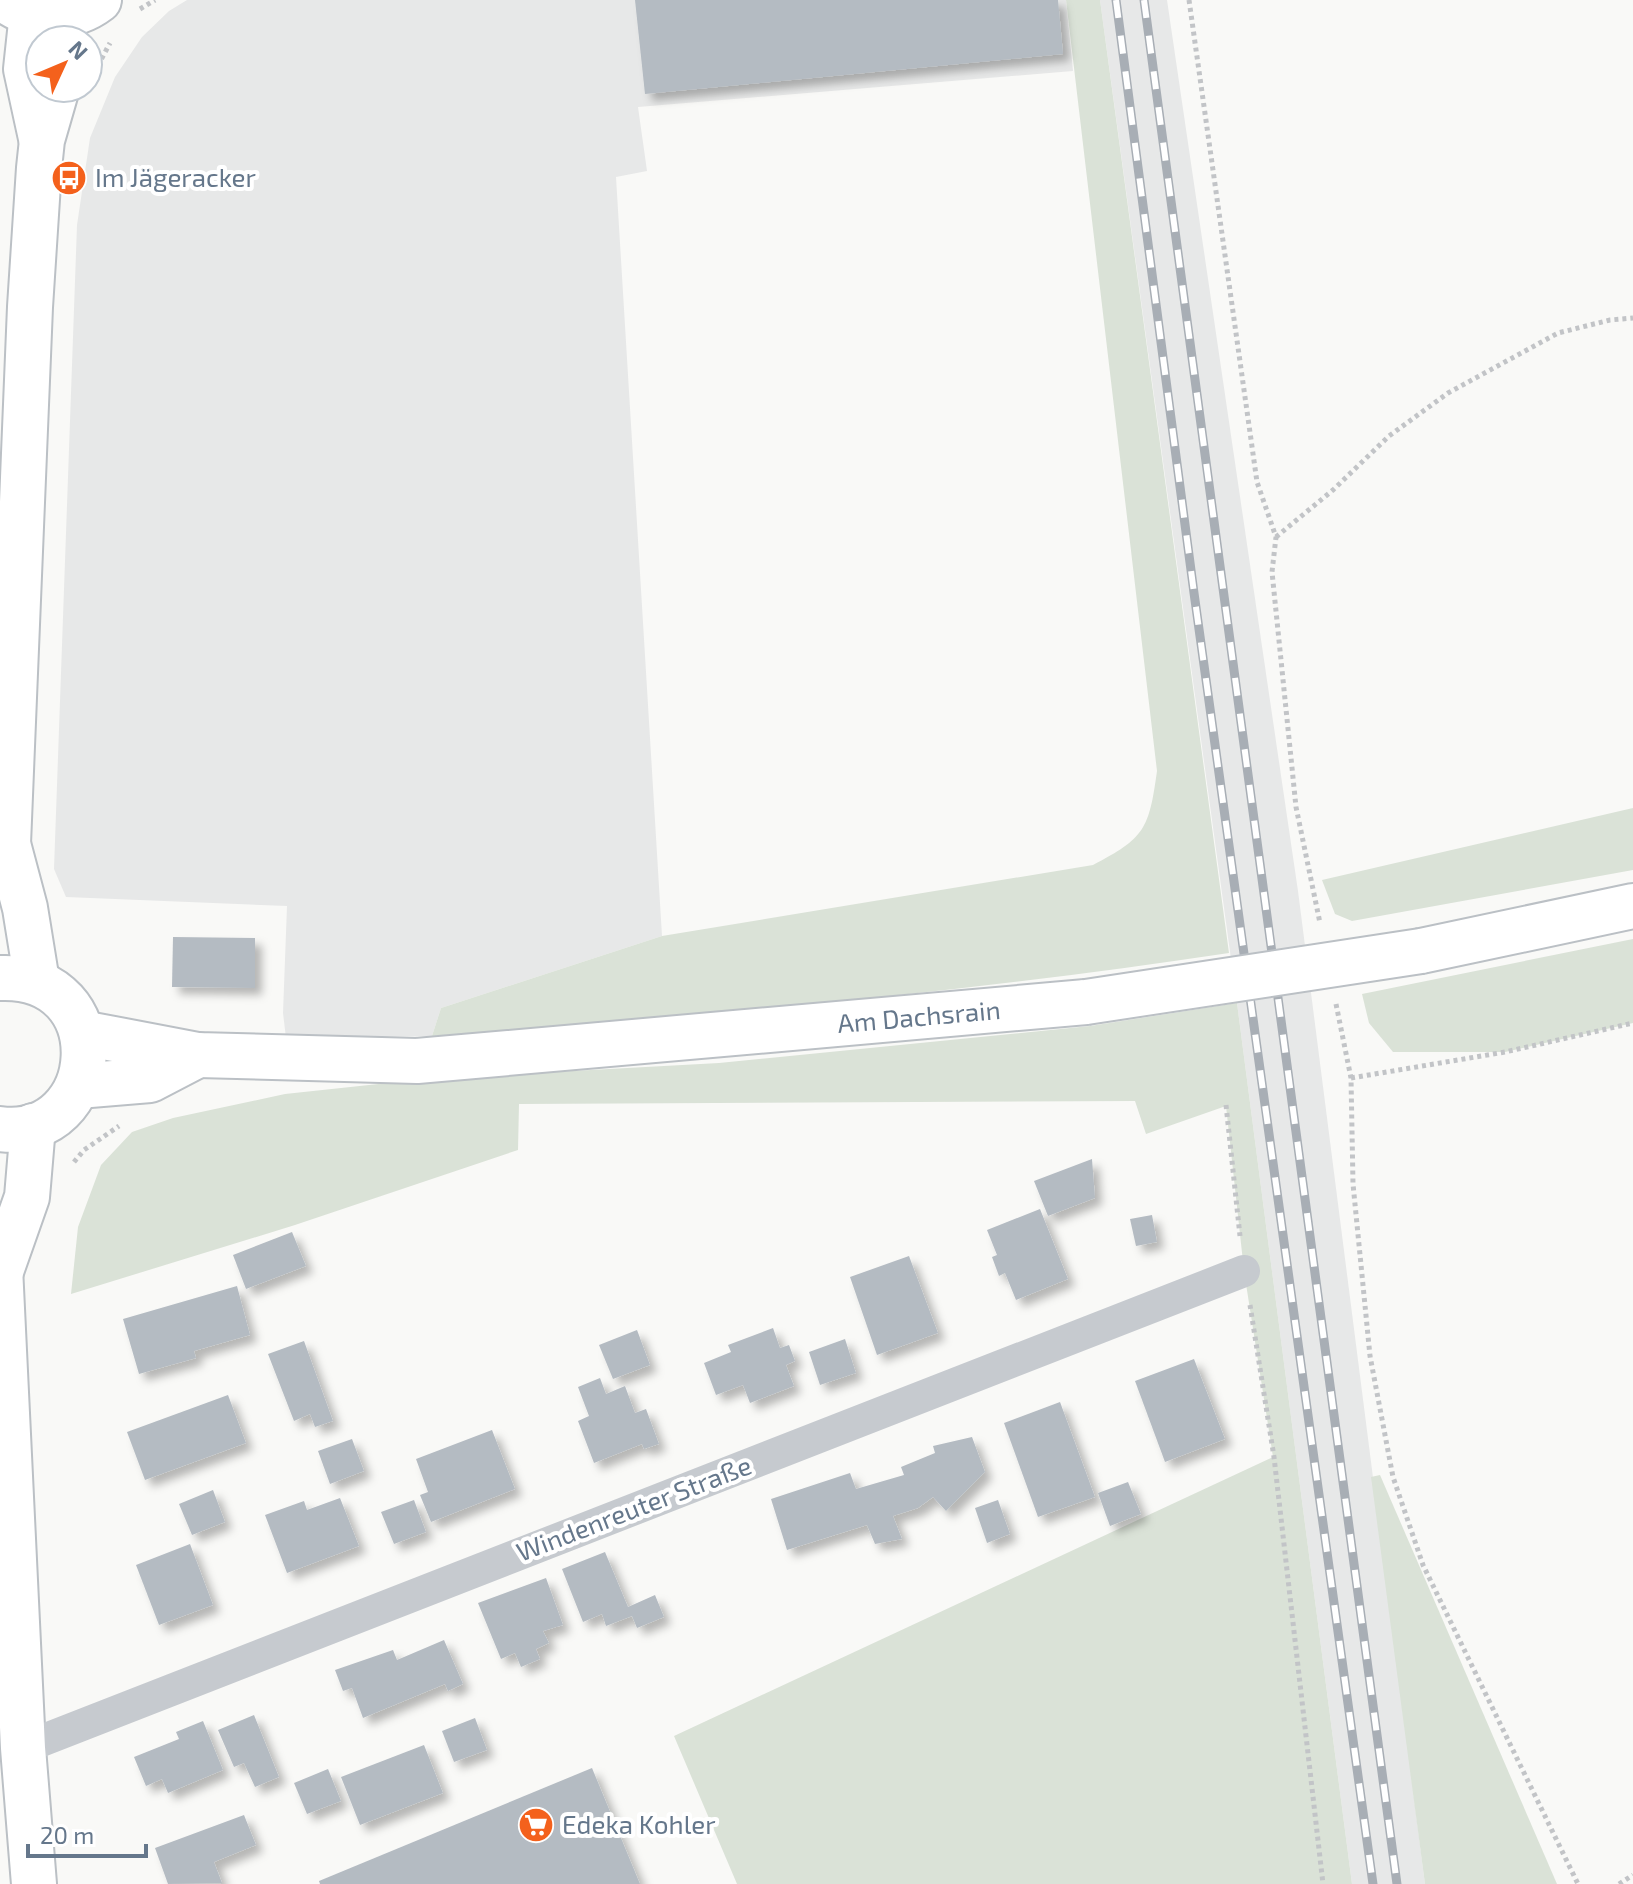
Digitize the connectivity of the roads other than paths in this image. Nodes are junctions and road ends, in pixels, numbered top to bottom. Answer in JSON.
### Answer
{"nodes":[{"id":1,"x":18,"y":7,"type":"edge"},
{"id":2,"x":83,"y":17,"type":"edge"},
{"id":3,"x":52,"y":104,"type":"edge"},
{"id":4,"x":42,"y":140,"type":"junction"},
{"id":5,"x":4,"y":858,"type":"edge"},
{"id":6,"x":1633,"y":906,"type":"edge"},
{"id":7,"x":18,"y":980,"type":"edge"},
{"id":8,"x":82,"y":1033,"type":"junction"},
{"id":9,"x":198,"y":1055,"type":"junction"},
{"id":10,"x":78,"y":1086,"type":"junction"},
{"id":11,"x":16,"y":1127,"type":"edge"},
{"id":12,"x":0,"y":1269,"type":"edge"},
{"id":13,"x":1244,"y":1271,"type":"dead end"},
{"id":14,"x":23,"y":1748,"type":"junction"},
{"id":15,"x":34,"y":1884,"type":"edge"}],
"edges":[{"from":1,"to":2,"type":"main road"},
{"from":1,"to":4,"type":"main road"},
{"from":3,"to":4,"type":"main road"},
{"from":4,"to":5,"type":"main road"},
{"from":5,"to":7,"type":"main road"},
{"from":6,"to":9,"type":"main road","name":"Am Dachsrain","bridge":true},
{"from":7,"to":8,"type":"main road"},
{"from":8,"to":9,"type":"main road","name":"Am Dachsrain"},
{"from":8,"to":10,"type":"main road"},
{"from":9,"to":10,"type":"main road","name":"Am Dachsrain"},
{"from":10,"to":11,"type":"main road"},
{"from":11,"to":12,"type":"main road"},
{"from":12,"to":14,"type":"main road"},
{"from":13,"to":14,"type":"street","name":"Windenreuter Straße"},
{"from":14,"to":15,"type":"main road"}]}
